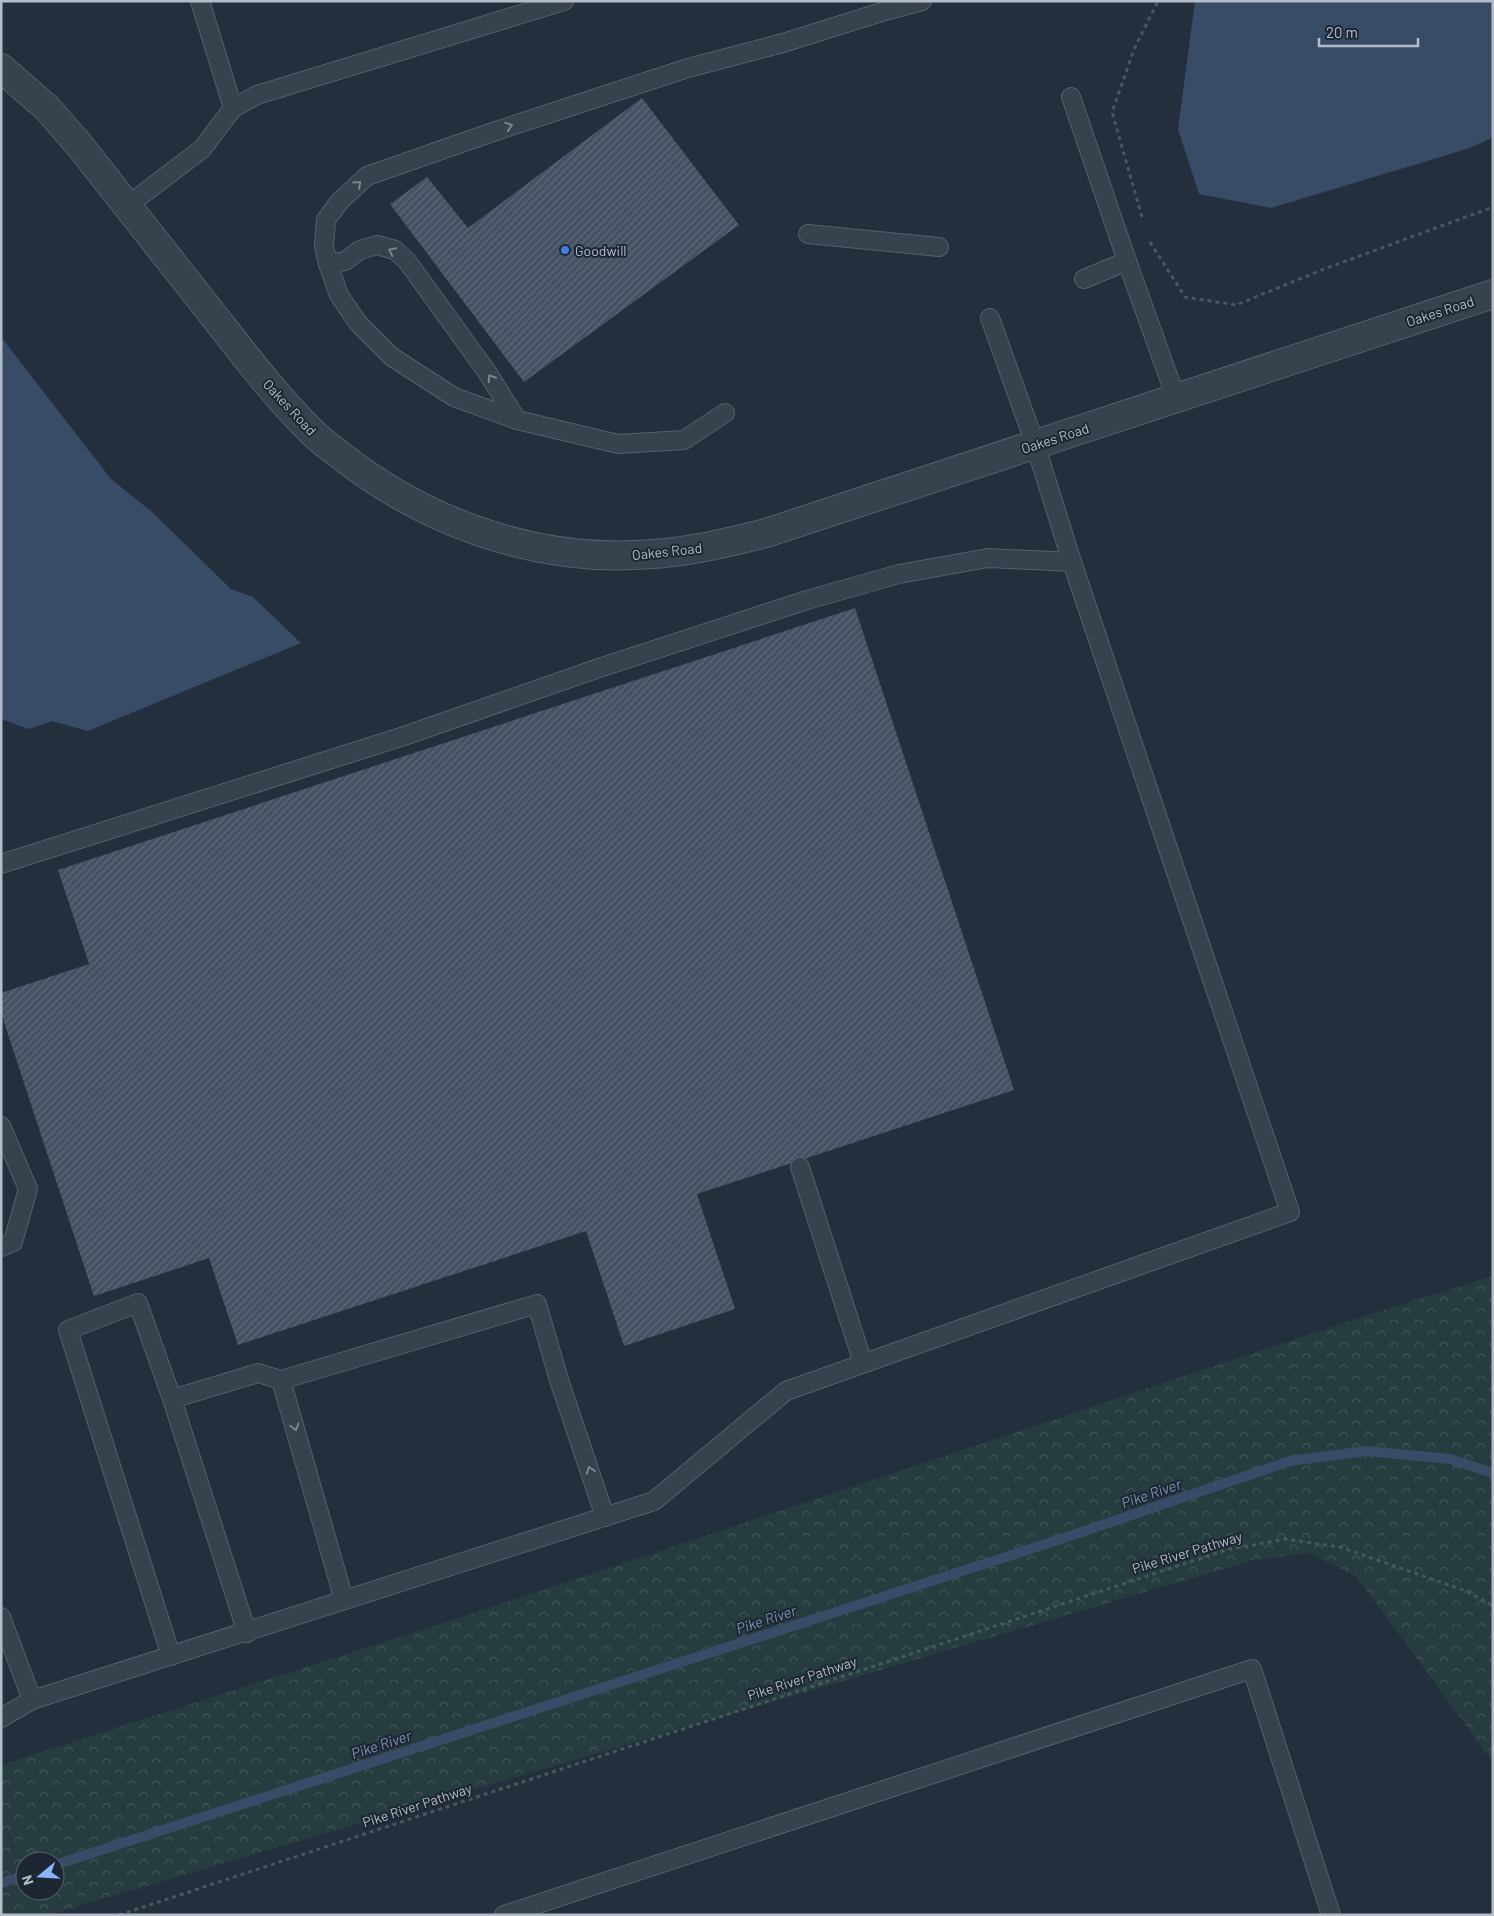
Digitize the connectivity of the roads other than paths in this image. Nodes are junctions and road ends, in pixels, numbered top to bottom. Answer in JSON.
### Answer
{"nodes":[{"id":1,"x":200,"y":1,"type":"edge"},
{"id":2,"x":564,"y":1,"type":"edge"},
{"id":3,"x":922,"y":1,"type":"edge"},
{"id":4,"x":1,"y":68,"type":"edge"},
{"id":5,"x":1071,"y":97,"type":"dead end"},
{"id":6,"x":233,"y":108,"type":"junction"},
{"id":7,"x":127,"y":206,"type":"junction"},
{"id":8,"x":808,"y":234,"type":"dead end"},
{"id":9,"x":940,"y":247,"type":"dead end"},
{"id":10,"x":1127,"y":261,"type":"junction"},
{"id":11,"x":328,"y":264,"type":"junction"},
{"id":12,"x":1084,"y":278,"type":"dead end"},
{"id":13,"x":1493,"y":294,"type":"edge"},
{"id":14,"x":990,"y":318,"type":"dead end"},
{"id":15,"x":1176,"y":398,"type":"junction"},
{"id":16,"x":725,"y":413,"type":"dead end"},
{"id":17,"x":517,"y":420,"type":"junction"},
{"id":18,"x":1036,"y":444,"type":"junction"},
{"id":19,"x":1072,"y":562,"type":"junction"},
{"id":20,"x":1,"y":864,"type":"edge"},
{"id":21,"x":1,"y":1126,"type":"edge"},
{"id":22,"x":800,"y":1167,"type":"dead end"},
{"id":23,"x":1,"y":1247,"type":"edge"},
{"id":24,"x":863,"y":1364,"type":"junction"},
{"id":25,"x":281,"y":1380,"type":"junction"},
{"id":26,"x":172,"y":1399,"type":"junction"},
{"id":27,"x":605,"y":1517,"type":"junction"},
{"id":28,"x":344,"y":1600,"type":"junction"},
{"id":29,"x":1,"y":1618,"type":"edge"},
{"id":30,"x":246,"y":1633,"type":"junction"},
{"id":31,"x":171,"y":1656,"type":"junction"},
{"id":32,"x":32,"y":1700,"type":"junction"},
{"id":33,"x":1,"y":1718,"type":"edge"},
{"id":34,"x":504,"y":1915,"type":"edge"},
{"id":35,"x":1331,"y":1915,"type":"edge"}],
"edges":[{"from":1,"to":6,"type":"lane"},
{"from":2,"to":6,"type":"lane"},
{"from":11,"to":3,"type":"lane","one_way":true},
{"from":4,"to":7,"type":"street","name":"Oakes Road"},
{"from":5,"to":10,"type":"lane"},
{"from":6,"to":7,"type":"lane"},
{"from":7,"to":18,"type":"street","name":"Oakes Road"},
{"from":8,"to":9,"type":"lane"},
{"from":10,"to":12,"type":"lane"},
{"from":10,"to":15,"type":"lane"},
{"from":11,"to":17,"type":"lane"},
{"from":17,"to":11,"type":"lane","one_way":true},
{"from":13,"to":15,"type":"street","name":"Oakes Road"},
{"from":14,"to":18,"type":"lane"},
{"from":15,"to":18,"type":"street","name":"Oakes Road"},
{"from":16,"to":17,"type":"lane"},
{"from":18,"to":19,"type":"lane"},
{"from":19,"to":20,"type":"lane"},
{"from":19,"to":24,"type":"lane"},
{"from":21,"to":23,"type":"lane"},
{"from":22,"to":24,"type":"lane"},
{"from":24,"to":27,"type":"lane"},
{"from":25,"to":26,"type":"lane"},
{"from":27,"to":25,"type":"lane","one_way":true},
{"from":25,"to":28,"type":"lane","one_way":true},
{"from":26,"to":30,"type":"lane"},
{"from":26,"to":31,"type":"lane"},
{"from":27,"to":28,"type":"lane"},
{"from":28,"to":30,"type":"lane"},
{"from":29,"to":32,"type":"lane"},
{"from":30,"to":31,"type":"lane"},
{"from":31,"to":32,"type":"lane"},
{"from":32,"to":33,"type":"lane"},
{"from":34,"to":35,"type":"lane"}]}
